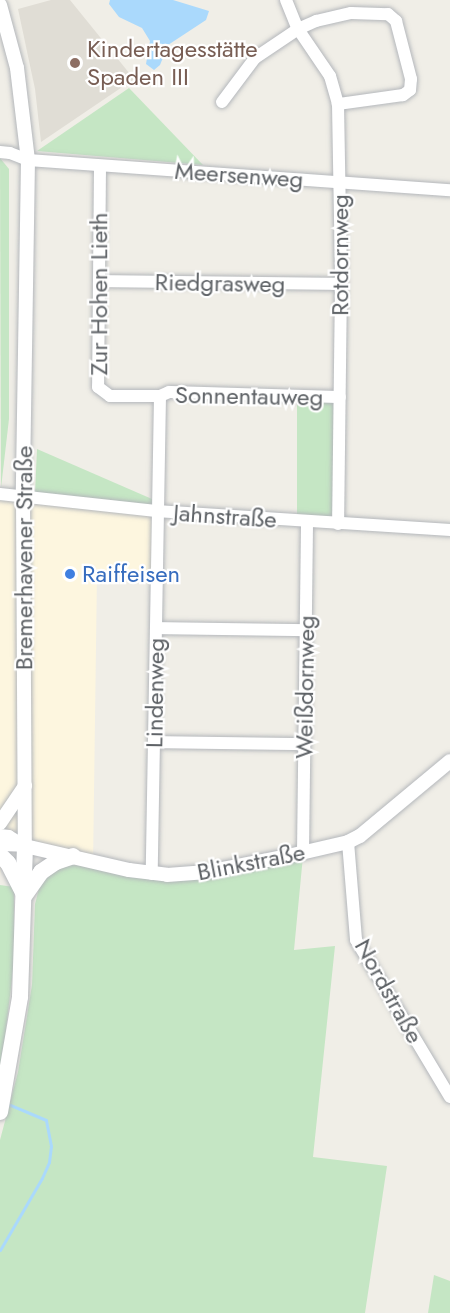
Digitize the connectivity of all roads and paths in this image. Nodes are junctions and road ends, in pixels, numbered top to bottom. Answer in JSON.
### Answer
{"nodes":[{"id":1,"x":286,"y":0,"type":"edge"},
{"id":2,"x":0,"y":5,"type":"edge"},
{"id":3,"x":298,"y":29,"type":"junction"},
{"id":4,"x":222,"y":102,"type":"dead end"},
{"id":5,"x":338,"y":104,"type":"junction"},
{"id":6,"x":0,"y":152,"type":"edge"},
{"id":7,"x":28,"y":160,"type":"junction"},
{"id":8,"x":100,"y":166,"type":"junction"},
{"id":9,"x":340,"y":183,"type":"junction"},
{"id":10,"x":450,"y":190,"type":"edge"},
{"id":11,"x":99,"y":281,"type":"junction"},
{"id":12,"x":341,"y":284,"type":"junction"},
{"id":13,"x":159,"y":396,"type":"junction"},
{"id":14,"x":340,"y":397,"type":"junction"},
{"id":15,"x":0,"y":494,"type":"edge"},
{"id":16,"x":23,"y":496,"type":"junction"},
{"id":17,"x":156,"y":511,"type":"junction"},
{"id":18,"x":307,"y":522,"type":"junction"},
{"id":19,"x":338,"y":524,"type":"junction"},
{"id":20,"x":450,"y":530,"type":"edge"},
{"id":21,"x":156,"y":628,"type":"junction"},
{"id":22,"x":305,"y":630,"type":"junction"},
{"id":23,"x":154,"y":742,"type":"junction"},
{"id":24,"x":304,"y":744,"type":"junction"},
{"id":25,"x":450,"y":761,"type":"edge"},
{"id":26,"x":25,"y":786,"type":"junction"},
{"id":27,"x":0,"y":823,"type":"edge"},
{"id":28,"x":0,"y":835,"type":"edge"},
{"id":29,"x":348,"y":842,"type":"junction"},
{"id":30,"x":0,"y":844,"type":"edge"},
{"id":31,"x":25,"y":846,"type":"junction"},
{"id":32,"x":303,"y":853,"type":"junction"},
{"id":33,"x":0,"y":855,"type":"edge"},
{"id":34,"x":73,"y":856,"type":"junction"},
{"id":35,"x":152,"y":874,"type":"junction"},
{"id":36,"x":25,"y":895,"type":"junction"},
{"id":37,"x":444,"y":1079,"type":"edge"},
{"id":38,"x":450,"y":1097,"type":"edge"},
{"id":39,"x":0,"y":1112,"type":"edge"}],
"edges":[{"from":1,"to":3,"type":"street","name":"Rotdornweg"},
{"from":2,"to":7,"type":"street","name":"Bremerhavener Straße"},
{"from":3,"to":4,"type":"street"},
{"from":3,"to":5,"type":"street","name":"Rotdornweg"},
{"from":3,"to":5,"type":"street"},
{"from":5,"to":9,"type":"street","name":"Rotdornweg"},
{"from":6,"to":7,"type":"street","name":"Meersenweg"},
{"from":7,"to":8,"type":"street","name":"Meersenweg"},
{"from":7,"to":16,"type":"street","name":"Bremerhavener Straße"},
{"from":8,"to":9,"type":"street","name":"Meersenweg"},
{"from":8,"to":11,"type":"street","name":"Zur Hohen Lieth"},
{"from":9,"to":10,"type":"street","name":"Meersenweg"},
{"from":9,"to":12,"type":"street","name":"Rotdornweg"},
{"from":11,"to":12,"type":"street","name":"Riedgrasweg"},
{"from":11,"to":13,"type":"street","name":"Zur Hohen Lieth"},
{"from":12,"to":14,"type":"street","name":"Rotdornweg"},
{"from":13,"to":14,"type":"street","name":"Sonnentauweg"},
{"from":13,"to":17,"type":"street"},
{"from":14,"to":19,"type":"street","name":"Rotdornweg"},
{"from":15,"to":16,"type":"street","name":"Jahnstraße"},
{"from":16,"to":17,"type":"street","name":"Jahnstraße"},
{"from":16,"to":26,"type":"street","name":"Bremerhavener Straße"},
{"from":17,"to":18,"type":"street","name":"Jahnstraße"},
{"from":17,"to":21,"type":"street","name":"Lindenweg"},
{"from":18,"to":19,"type":"street","name":"Jahnstraße"},
{"from":18,"to":22,"type":"street","name":"Weißdornweg"},
{"from":19,"to":20,"type":"street","name":"Jahnstraße"},
{"from":21,"to":22,"type":"street"},
{"from":21,"to":23,"type":"street","name":"Lindenweg"},
{"from":22,"to":24,"type":"street","name":"Weißdornweg"},
{"from":23,"to":24,"type":"street"},
{"from":23,"to":35,"type":"street","name":"Lindenweg"},
{"from":24,"to":32,"type":"street","name":"Weißdornweg"},
{"from":25,"to":29,"type":"street","name":"Blinkstraße"},
{"from":26,"to":27,"type":"street"},
{"from":26,"to":31,"type":"street","name":"Bremerhavener Straße"},
{"from":28,"to":31,"type":"street"},
{"from":29,"to":32,"type":"street","name":"Blinkstraße"},
{"from":29,"to":37,"type":"street","name":"Nordstraße"},
{"from":30,"to":31,"type":"street"},
{"from":31,"to":34,"type":"street","name":"Blinkstraße"},
{"from":31,"to":36,"type":"main road","name":"Bremerhavener Straße"},
{"from":32,"to":35,"type":"street","name":"Blinkstraße"},
{"from":33,"to":36,"type":"main road"},
{"from":34,"to":35,"type":"street","name":"Blinkstraße"},
{"from":34,"to":36,"type":"main road"},
{"from":36,"to":39,"type":"main road","name":"Bremerhavener Straße"},
{"from":37,"to":38,"type":"street","name":"Nordstraße"}]}
